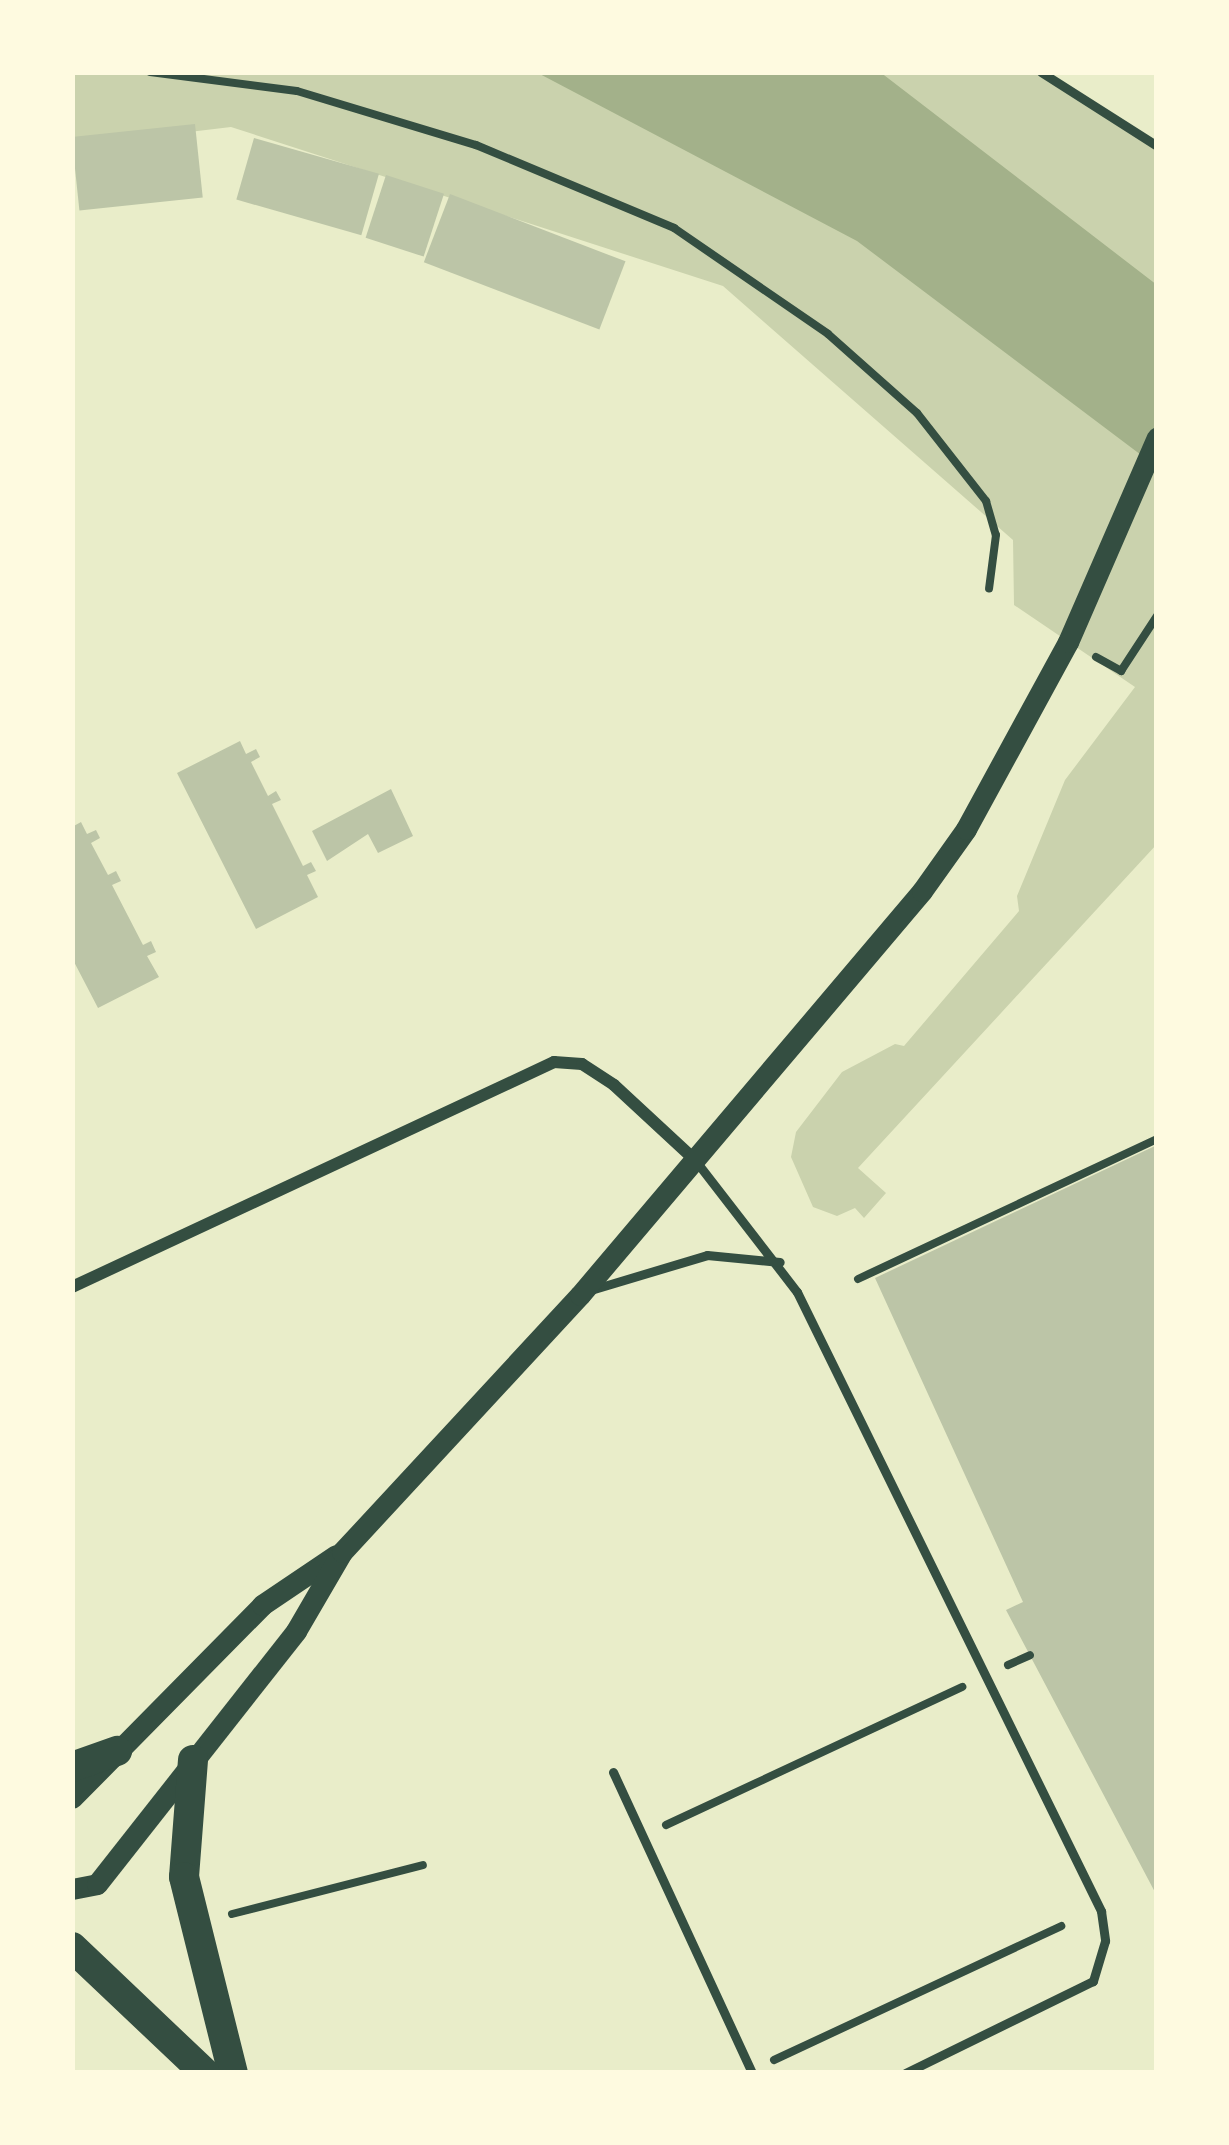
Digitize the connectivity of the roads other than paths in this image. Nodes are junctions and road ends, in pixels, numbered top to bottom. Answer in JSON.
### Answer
{"nodes":[{"id":1,"x":1041,"y":72,"type":"edge"},
{"id":2,"x":1157,"y":146,"type":"edge"},
{"id":3,"x":1157,"y":436,"type":"edge"},
{"id":4,"x":694,"y":1160,"type":"junction"},
{"id":5,"x":780,"y":1262,"type":"junction"},
{"id":6,"x":72,"y":1287,"type":"edge"},
{"id":7,"x":580,"y":1295,"type":"junction"},
{"id":8,"x":342,"y":1552,"type":"junction"},
{"id":9,"x":117,"y":1751,"type":"junction"},
{"id":10,"x":193,"y":1760,"type":"junction"},
{"id":11,"x":72,"y":1767,"type":"edge"},
{"id":12,"x":613,"y":1772,"type":"dead end"},
{"id":13,"x":72,"y":1798,"type":"edge"},
{"id":14,"x":72,"y":1889,"type":"edge"},
{"id":15,"x":72,"y":1947,"type":"edge"},
{"id":16,"x":752,"y":2072,"type":"edge"},
{"id":17,"x":205,"y":2073,"type":"edge"},
{"id":18,"x":233,"y":2073,"type":"edge"},
{"id":19,"x":905,"y":2073,"type":"edge"}],
"edges":[{"from":1,"to":2,"type":"lane"},
{"from":3,"to":4,"type":"street"},
{"from":4,"to":5,"type":"lane"},
{"from":4,"to":6,"type":"street"},
{"from":4,"to":7,"type":"street"},
{"from":5,"to":7,"type":"lane"},
{"from":5,"to":19,"type":"lane"},
{"from":7,"to":8,"type":"street"},
{"from":8,"to":9,"type":"street"},
{"from":8,"to":10,"type":"street"},
{"from":9,"to":11,"type":"main road"},
{"from":9,"to":13,"type":"street"},
{"from":10,"to":14,"type":"street"},
{"from":10,"to":18,"type":"main road"},
{"from":12,"to":16,"type":"lane"},
{"from":15,"to":17,"type":"main road"}]}
